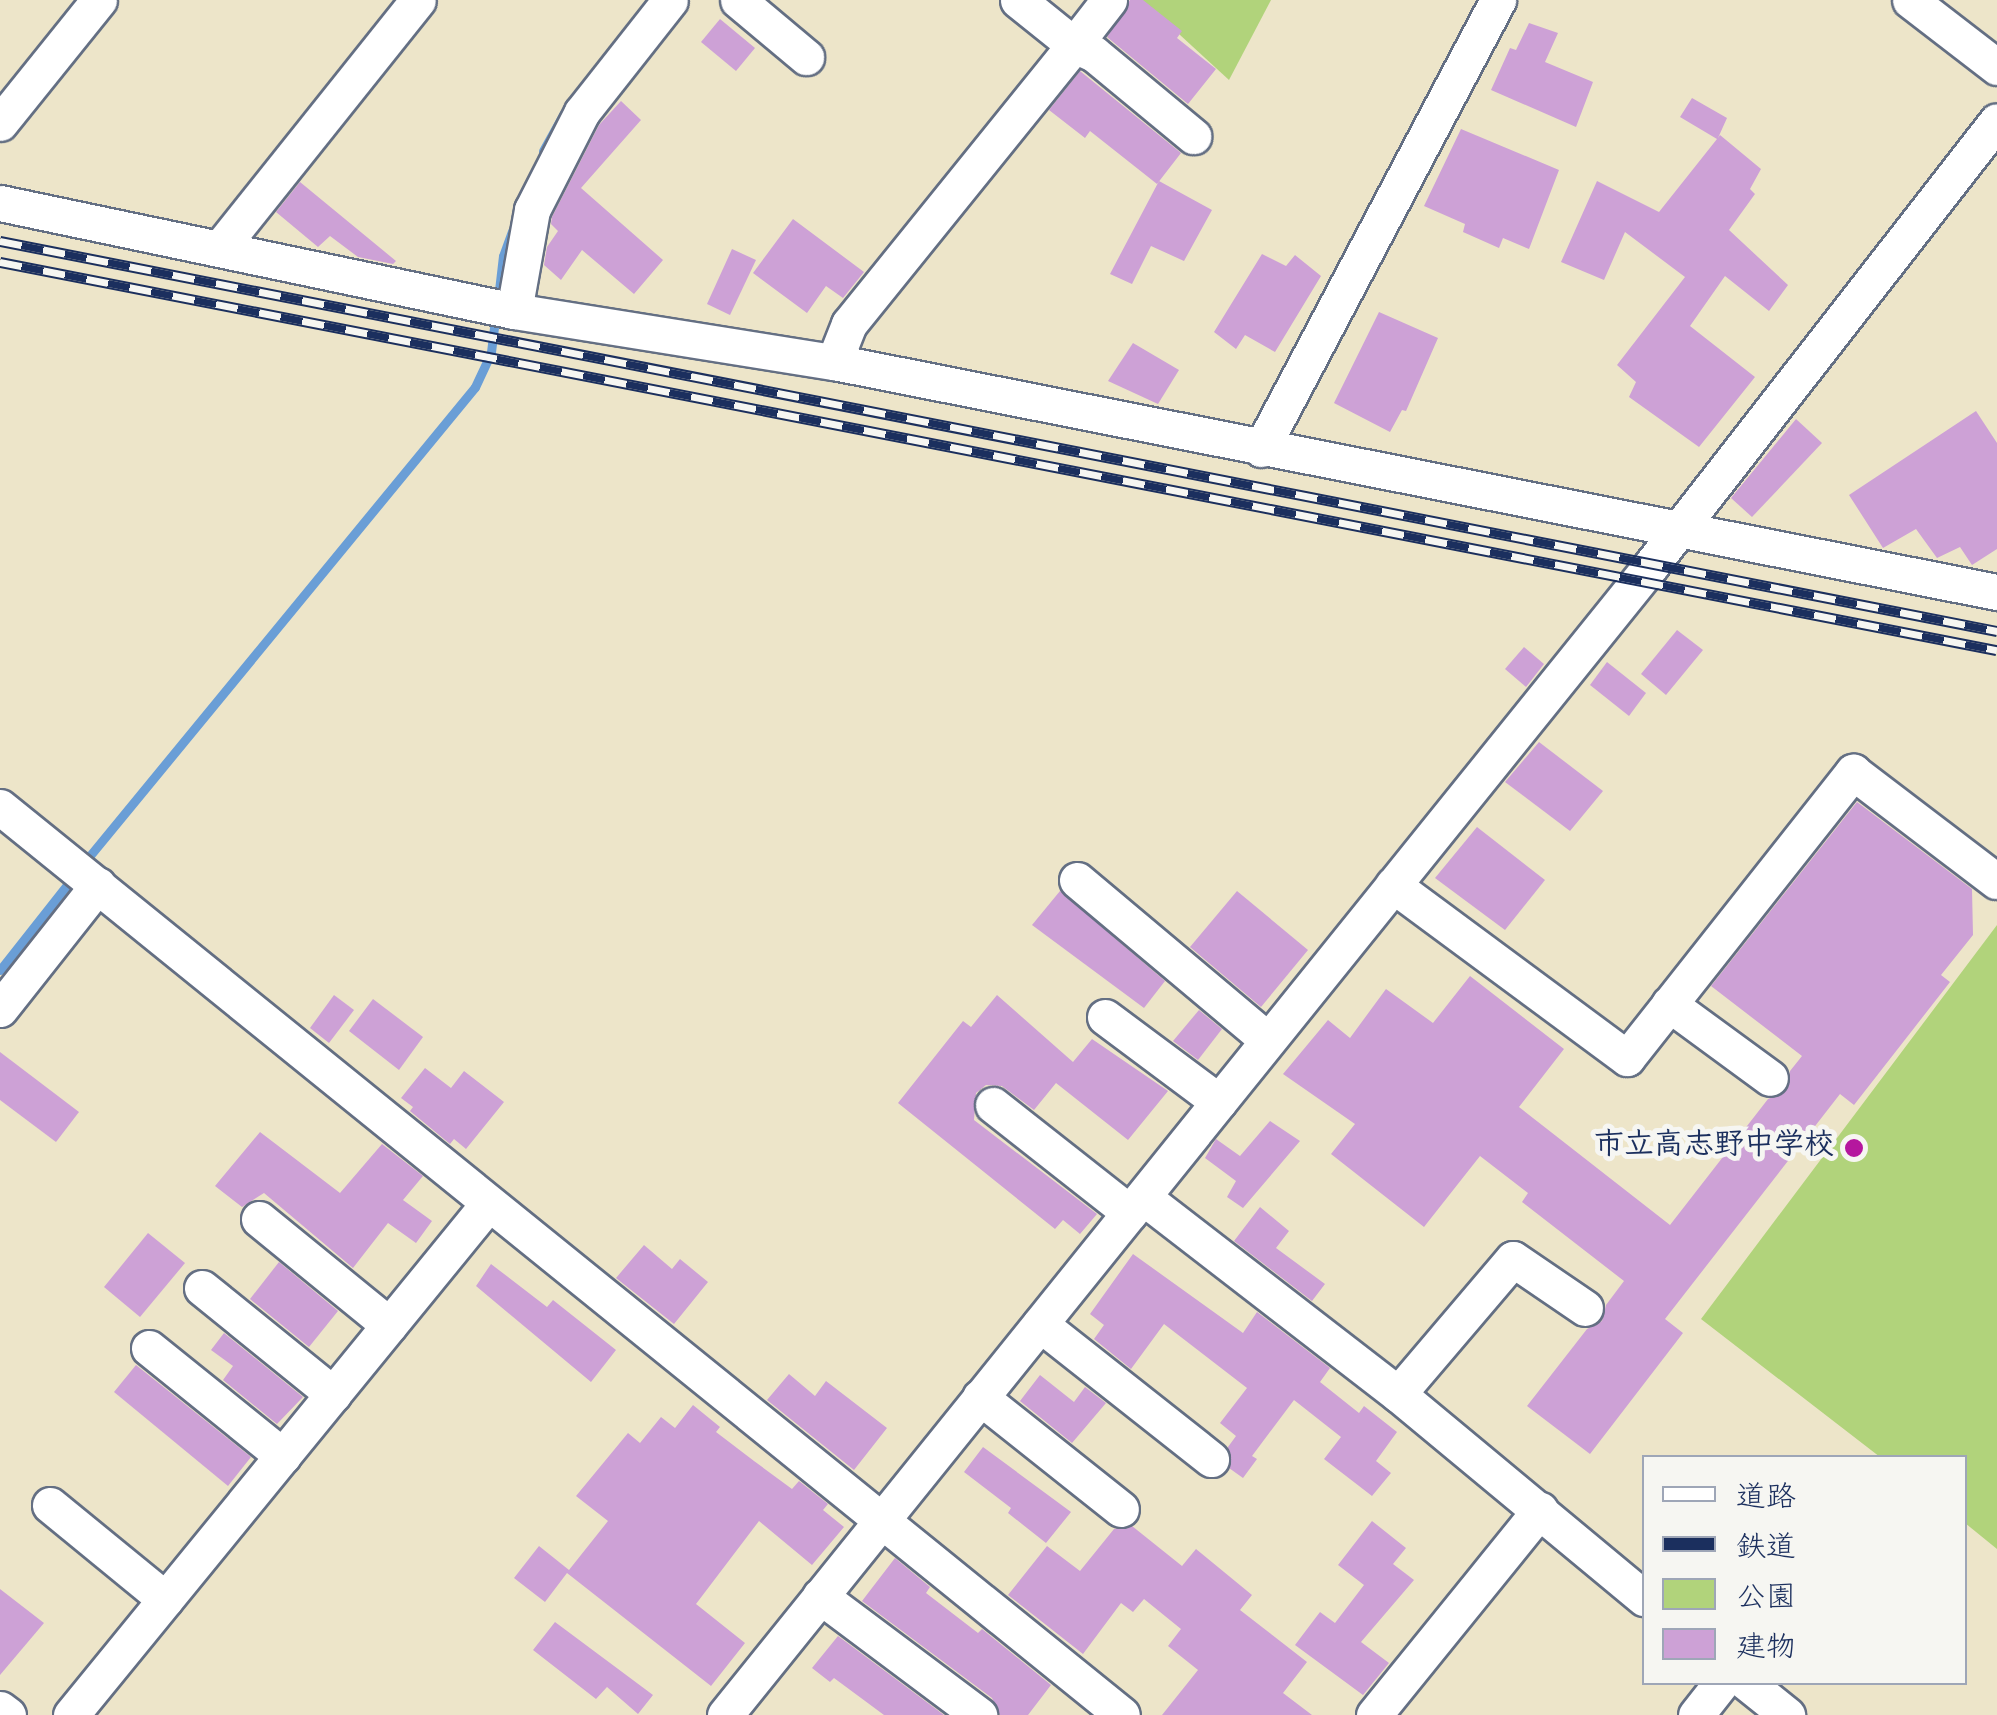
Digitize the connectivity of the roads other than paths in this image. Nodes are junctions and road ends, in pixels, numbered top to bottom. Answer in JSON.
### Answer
{"nodes":[{"id":1,"x":99,"y":0,"type":"edge"},
{"id":2,"x":418,"y":0,"type":"edge"},
{"id":3,"x":670,"y":0,"type":"edge"},
{"id":4,"x":738,"y":0,"type":"edge"},
{"id":5,"x":1018,"y":0,"type":"edge"},
{"id":6,"x":1109,"y":0,"type":"edge"},
{"id":7,"x":1498,"y":0,"type":"edge"},
{"id":8,"x":1910,"y":0,"type":"edge"},
{"id":9,"x":1074,"y":44,"type":"junction"},
{"id":10,"x":806,"y":58,"type":"dead end"},
{"id":11,"x":1997,"y":68,"type":"edge"},
{"id":12,"x":1997,"y":121,"type":"edge"},
{"id":13,"x":0,"y":123,"type":"edge"},
{"id":14,"x":1194,"y":136,"type":"dead end"},
{"id":15,"x":0,"y":203,"type":"edge"},
{"id":16,"x":220,"y":248,"type":"junction"},
{"id":17,"x":514,"y":311,"type":"junction"},
{"id":18,"x":834,"y":362,"type":"junction"},
{"id":19,"x":1261,"y":449,"type":"junction"},
{"id":20,"x":1676,"y":528,"type":"junction"},
{"id":21,"x":1997,"y":592,"type":"edge"},
{"id":22,"x":0,"y":807,"type":"edge"},
{"id":23,"x":1077,"y":880,"type":"dead end"},
{"id":24,"x":1996,"y":881,"type":"edge"},
{"id":25,"x":1393,"y":885,"type":"junction"},
{"id":26,"x":98,"y":886,"type":"junction"},
{"id":27,"x":1670,"y":1004,"type":"junction"},
{"id":28,"x":0,"y":1009,"type":"edge"},
{"id":29,"x":1105,"y":1016,"type":"dead end"},
{"id":30,"x":1268,"y":1040,"type":"junction"},
{"id":31,"x":1770,"y":1078,"type":"dead end"},
{"id":32,"x":1219,"y":1102,"type":"junction"},
{"id":33,"x":993,"y":1105,"type":"dead end"},
{"id":34,"x":488,"y":1204,"type":"junction"},
{"id":35,"x":1136,"y":1205,"type":"junction"},
{"id":36,"x":259,"y":1219,"type":"dead end"},
{"id":37,"x":202,"y":1288,"type":"dead end"},
{"id":38,"x":1585,"y":1308,"type":"dead end"},
{"id":39,"x":1040,"y":1324,"type":"junction"},
{"id":40,"x":389,"y":1326,"type":"junction"},
{"id":41,"x":149,"y":1348,"type":"dead end"},
{"id":42,"x":333,"y":1394,"type":"junction"},
{"id":43,"x":1398,"y":1394,"type":"junction"},
{"id":44,"x":980,"y":1398,"type":"junction"},
{"id":45,"x":283,"y":1456,"type":"junction"},
{"id":46,"x":1211,"y":1459,"type":"dead end"},
{"id":47,"x":50,"y":1505,"type":"dead end"},
{"id":48,"x":1122,"y":1509,"type":"dead end"},
{"id":49,"x":1540,"y":1510,"type":"junction"},
{"id":50,"x":879,"y":1522,"type":"junction"},
{"id":51,"x":820,"y":1596,"type":"junction"},
{"id":52,"x":1642,"y":1596,"type":"edge"},
{"id":53,"x":165,"y":1599,"type":"junction"},
{"id":54,"x":1720,"y":1685,"type":"edge"},
{"id":55,"x":1750,"y":1685,"type":"edge"},
{"id":56,"x":0,"y":1709,"type":"edge"},
{"id":57,"x":8,"y":1715,"type":"edge"},
{"id":58,"x":71,"y":1715,"type":"edge"},
{"id":59,"x":726,"y":1715,"type":"edge"},
{"id":60,"x":980,"y":1715,"type":"edge"},
{"id":61,"x":1122,"y":1715,"type":"edge"},
{"id":62,"x":1374,"y":1715,"type":"edge"},
{"id":63,"x":1696,"y":1715,"type":"edge"},
{"id":64,"x":1786,"y":1715,"type":"edge"}],
"edges":[{"from":1,"to":13,"type":"street"},
{"from":2,"to":16,"type":"street"},
{"from":3,"to":17,"type":"street"},
{"from":4,"to":10,"type":"street"},
{"from":5,"to":9,"type":"street"},
{"from":6,"to":9,"type":"street"},
{"from":7,"to":19,"type":"street"},
{"from":8,"to":11,"type":"street"},
{"from":9,"to":14,"type":"street"},
{"from":9,"to":18,"type":"street"},
{"from":12,"to":20,"type":"street"},
{"from":15,"to":16,"type":"street"},
{"from":16,"to":17,"type":"street"},
{"from":17,"to":18,"type":"street"},
{"from":18,"to":19,"type":"street"},
{"from":19,"to":20,"type":"street"},
{"from":20,"to":21,"type":"street"},
{"from":20,"to":25,"type":"street"},
{"from":22,"to":26,"type":"street"},
{"from":23,"to":30,"type":"street"},
{"from":24,"to":27,"type":"street"},
{"from":25,"to":27,"type":"street"},
{"from":25,"to":30,"type":"street"},
{"from":26,"to":28,"type":"street"},
{"from":26,"to":34,"type":"street"},
{"from":27,"to":31,"type":"street"},
{"from":29,"to":32,"type":"street"},
{"from":30,"to":32,"type":"street"},
{"from":32,"to":35,"type":"street"},
{"from":33,"to":35,"type":"street"},
{"from":34,"to":40,"type":"street"},
{"from":34,"to":50,"type":"street"},
{"from":35,"to":39,"type":"street"},
{"from":35,"to":43,"type":"street"},
{"from":36,"to":40,"type":"street"},
{"from":37,"to":42,"type":"street"},
{"from":38,"to":43,"type":"street"},
{"from":39,"to":44,"type":"street"},
{"from":39,"to":46,"type":"street"},
{"from":40,"to":42,"type":"street"},
{"from":41,"to":45,"type":"street"},
{"from":42,"to":45,"type":"street"},
{"from":43,"to":49,"type":"street"},
{"from":44,"to":48,"type":"street"},
{"from":44,"to":50,"type":"street"},
{"from":45,"to":53,"type":"street"},
{"from":47,"to":53,"type":"street"},
{"from":49,"to":52,"type":"street"},
{"from":49,"to":62,"type":"street"},
{"from":50,"to":51,"type":"street"},
{"from":50,"to":61,"type":"street"},
{"from":51,"to":59,"type":"street"},
{"from":51,"to":60,"type":"street"},
{"from":53,"to":58,"type":"street"},
{"from":54,"to":63,"type":"street"},
{"from":55,"to":64,"type":"street"},
{"from":56,"to":57,"type":"street"}]}
